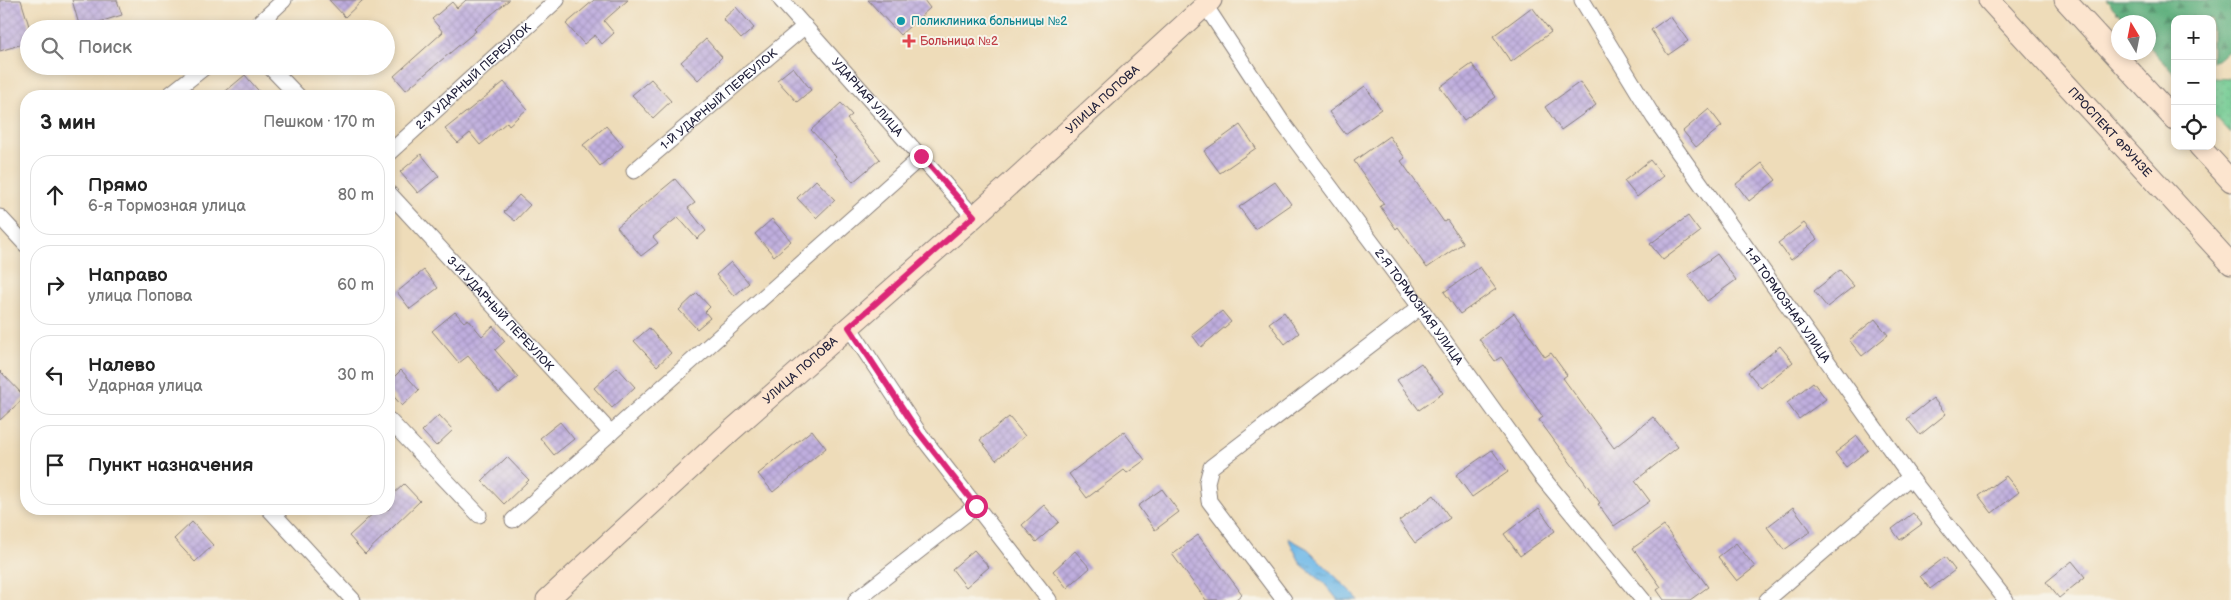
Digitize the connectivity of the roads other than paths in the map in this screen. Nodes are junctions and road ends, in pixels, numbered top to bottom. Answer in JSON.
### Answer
{"nodes":[{"id":1,"x":284,"y":0,"type":"edge"},
{"id":2,"x":557,"y":0,"type":"edge"},
{"id":3,"x":780,"y":0,"type":"edge"},
{"id":4,"x":1582,"y":0,"type":"edge"},
{"id":5,"x":1989,"y":0,"type":"edge"},
{"id":6,"x":2065,"y":0,"type":"edge"},
{"id":7,"x":1208,"y":3,"type":"edge"},
{"id":8,"x":263,"y":20,"type":"edge"},
{"id":9,"x":805,"y":26,"type":"junction"},
{"id":10,"x":195,"y":75,"type":"edge"},
{"id":11,"x":278,"y":75,"type":"edge"},
{"id":12,"x":176,"y":90,"type":"edge"},
{"id":13,"x":292,"y":90,"type":"edge"},
{"id":14,"x":2171,"y":116,"type":"edge"},
{"id":15,"x":395,"y":148,"type":"edge"},
{"id":16,"x":2203,"y":150,"type":"edge"},
{"id":17,"x":921,"y":156,"type":"junction"},
{"id":18,"x":634,"y":171,"type":"dead end"},
{"id":19,"x":2231,"y":181,"type":"edge"},
{"id":20,"x":395,"y":199,"type":"edge"},
{"id":21,"x":974,"y":216,"type":"junction"},
{"id":22,"x":0,"y":217,"type":"edge"},
{"id":23,"x":20,"y":239,"type":"edge"},
{"id":24,"x":2231,"y":264,"type":"edge"},
{"id":25,"x":1420,"y":307,"type":"junction"},
{"id":26,"x":849,"y":327,"type":"junction"},
{"id":27,"x":395,"y":426,"type":"edge"},
{"id":28,"x":611,"y":433,"type":"junction"},
{"id":29,"x":1910,"y":477,"type":"junction"},
{"id":30,"x":976,"y":506,"type":"junction"},
{"id":31,"x":275,"y":515,"type":"edge"},
{"id":32,"x":479,"y":515,"type":"dead end"},
{"id":33,"x":513,"y":520,"type":"dead end"},
{"id":34,"x":353,"y":600,"type":"edge"},
{"id":35,"x":547,"y":600,"type":"edge"},
{"id":36,"x":856,"y":600,"type":"edge"},
{"id":37,"x":1049,"y":600,"type":"edge"},
{"id":38,"x":1284,"y":600,"type":"edge"},
{"id":39,"x":1643,"y":600,"type":"edge"},
{"id":40,"x":1766,"y":600,"type":"edge"},
{"id":41,"x":2006,"y":600,"type":"edge"}],
"edges":[{"from":1,"to":8,"type":"street"},
{"from":2,"to":15,"type":"street","name":"2-Й УДАРНЫЙ ПЕРЕУЛОК"},
{"from":3,"to":9,"type":"street","name":"УДАРНАЯ УЛИЦА"},
{"from":4,"to":29,"type":"street","name":"1-Я ТОРМОЗНАЯ УЛИЦА"},
{"from":5,"to":24,"type":"street","name":"ПРОСПЕКТ ФРУНЗЕ"},
{"from":6,"to":14,"type":"street"},
{"from":7,"to":21,"type":"street","name":"УЛИЦА ПОПОВА"},
{"from":7,"to":25,"type":"street","name":"2-Я ТОРМОЗНАЯ УЛИЦА"},
{"from":9,"to":17,"type":"street","name":"УДАРНАЯ УЛИЦА"},
{"from":9,"to":18,"type":"street","name":"1-Й УДАРНЫЙ ПЕРЕУЛОК"},
{"from":10,"to":12,"type":"street"},
{"from":11,"to":13,"type":"street"},
{"from":16,"to":19,"type":"street"},
{"from":17,"to":21,"type":"street","name":"УДАРНАЯ УЛИЦА"},
{"from":17,"to":28,"type":"street"},
{"from":20,"to":28,"type":"street","name":"3-Й УДАРНЫЙ ПЕРЕУЛОК"},
{"from":21,"to":26,"type":"street","name":"УЛИЦА ПОПОВА"},
{"from":22,"to":23,"type":"street"},
{"from":25,"to":38,"type":"street"},
{"from":25,"to":39,"type":"street","name":"2-Я ТОРМОЗНАЯ УЛИЦА"},
{"from":26,"to":30,"type":"street"},
{"from":26,"to":35,"type":"street","name":"УЛИЦА ПОПОВА"},
{"from":27,"to":32,"type":"street"},
{"from":28,"to":33,"type":"street"},
{"from":29,"to":40,"type":"street"},
{"from":29,"to":41,"type":"street","name":"1-Я ТОРМОЗНАЯ УЛИЦА"},
{"from":30,"to":36,"type":"street"},
{"from":30,"to":37,"type":"street"},
{"from":31,"to":34,"type":"street"}]}
